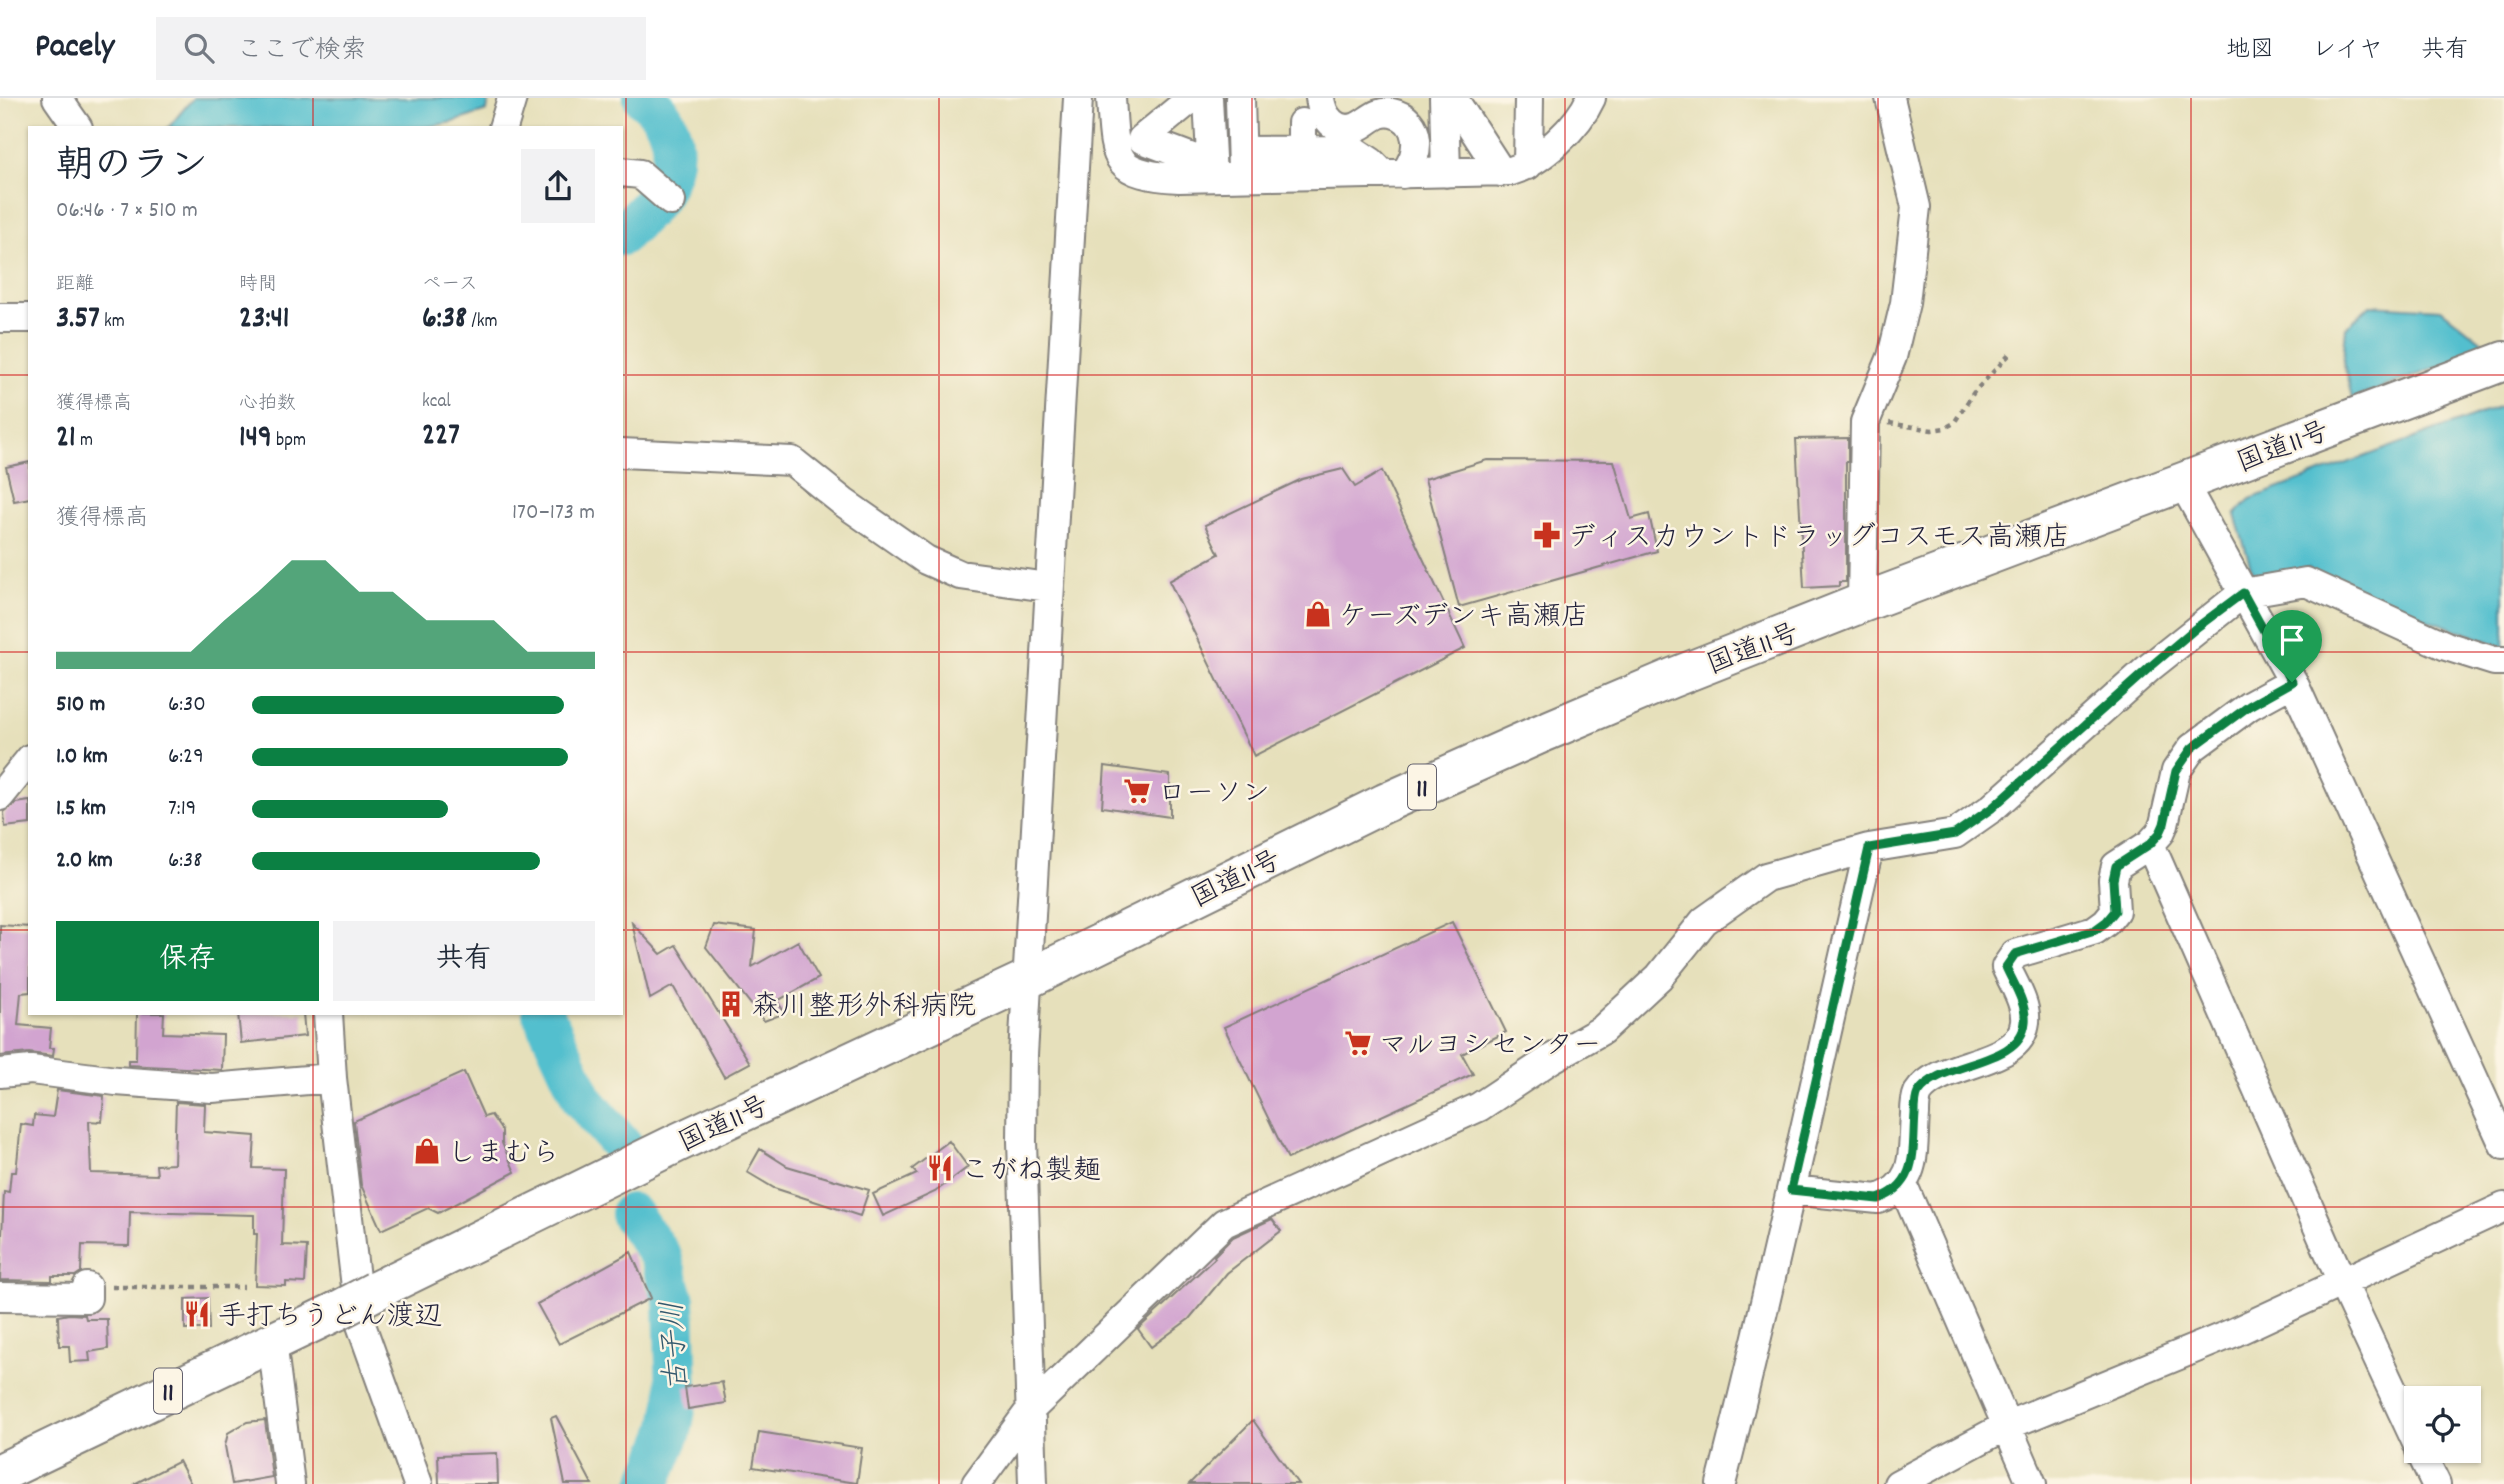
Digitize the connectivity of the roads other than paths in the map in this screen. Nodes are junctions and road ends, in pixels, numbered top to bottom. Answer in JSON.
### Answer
{"nodes":[{"id":1,"x":57,"y":98,"type":"edge"},
{"id":2,"x":512,"y":98,"type":"edge"},
{"id":3,"x":1078,"y":98,"type":"edge"},
{"id":4,"x":1111,"y":98,"type":"edge"},
{"id":5,"x":1192,"y":98,"type":"edge"},
{"id":6,"x":1208,"y":98,"type":"edge"},
{"id":7,"x":1240,"y":98,"type":"edge"},
{"id":8,"x":1320,"y":98,"type":"edge"},
{"id":9,"x":1444,"y":98,"type":"edge"},
{"id":10,"x":1529,"y":98,"type":"edge"},
{"id":11,"x":1591,"y":98,"type":"edge"},
{"id":12,"x":1890,"y":98,"type":"edge"},
{"id":13,"x":1466,"y":117,"type":"edge"},
{"id":14,"x":77,"y":126,"type":"edge"},
{"id":15,"x":504,"y":126,"type":"edge"},
{"id":16,"x":1075,"y":155,"type":"junction"},
{"id":17,"x":1119,"y":157,"type":"junction"},
{"id":18,"x":1242,"y":164,"type":"junction"},
{"id":19,"x":1514,"y":168,"type":"junction"},
{"id":20,"x":1212,"y":171,"type":"junction"},
{"id":21,"x":623,"y":172,"type":"edge"},
{"id":22,"x":1447,"y":173,"type":"junction"},
{"id":23,"x":1393,"y":174,"type":"junction"},
{"id":24,"x":671,"y":201,"type":"dead end"},
{"id":25,"x":0,"y":318,"type":"edge"},
{"id":26,"x":28,"y":318,"type":"edge"},
{"id":27,"x":2504,"y":361,"type":"edge"},
{"id":28,"x":623,"y":453,"type":"edge"},
{"id":29,"x":2183,"y":483,"type":"junction"},
{"id":30,"x":1048,"y":587,"type":"junction"},
{"id":31,"x":2243,"y":593,"type":"junction"},
{"id":32,"x":1862,"y":603,"type":"junction"},
{"id":33,"x":2504,"y":661,"type":"edge"},
{"id":34,"x":2292,"y":682,"type":"junction"},
{"id":35,"x":28,"y":761,"type":"edge"},
{"id":36,"x":0,"y":796,"type":"edge"},
{"id":37,"x":2150,"y":844,"type":"junction"},
{"id":38,"x":1869,"y":848,"type":"junction"},
{"id":39,"x":1028,"y":979,"type":"junction"},
{"id":40,"x":328,"y":1015,"type":"edge"},
{"id":41,"x":0,"y":1073,"type":"edge"},
{"id":42,"x":332,"y":1079,"type":"junction"},
{"id":43,"x":2504,"y":1145,"type":"edge"},
{"id":44,"x":1903,"y":1185,"type":"junction"},
{"id":45,"x":1791,"y":1190,"type":"junction"},
{"id":46,"x":2504,"y":1207,"type":"edge"},
{"id":47,"x":2342,"y":1282,"type":"junction"},
{"id":48,"x":87,"y":1287,"type":"road end"},
{"id":49,"x":0,"y":1297,"type":"edge"},
{"id":50,"x":272,"y":1341,"type":"junction"},
{"id":51,"x":1031,"y":1409,"type":"junction"},
{"id":52,"x":2404,"y":1415,"type":"edge"},
{"id":53,"x":2006,"y":1426,"type":"junction"},
{"id":54,"x":2426,"y":1463,"type":"edge"},
{"id":55,"x":0,"y":1473,"type":"edge"},
{"id":56,"x":290,"y":1484,"type":"edge"},
{"id":57,"x":418,"y":1484,"type":"edge"},
{"id":58,"x":976,"y":1484,"type":"edge"},
{"id":59,"x":1033,"y":1484,"type":"edge"},
{"id":60,"x":1721,"y":1484,"type":"edge"},
{"id":61,"x":1898,"y":1484,"type":"edge"},
{"id":62,"x":2032,"y":1484,"type":"edge"},
{"id":63,"x":2436,"y":1484,"type":"edge"}],
"edges":[{"from":1,"to":14,"type":"street"},
{"from":2,"to":15,"type":"street"},
{"from":3,"to":16,"type":"street"},
{"from":4,"to":17,"type":"street"},
{"from":5,"to":20,"type":"street"},
{"from":6,"to":20,"type":"street"},
{"from":7,"to":18,"type":"street"},
{"from":8,"to":23,"type":"street"},
{"from":9,"to":22,"type":"street"},
{"from":10,"to":19,"type":"street"},
{"from":11,"to":19,"type":"street"},
{"from":12,"to":32,"type":"street"},
{"from":13,"to":19,"type":"street"},
{"from":16,"to":17,"type":"street"},
{"from":16,"to":30,"type":"street"},
{"from":17,"to":20,"type":"street"},
{"from":18,"to":20,"type":"street"},
{"from":18,"to":23,"type":"street"},
{"from":18,"to":23,"type":"street"},
{"from":19,"to":22,"type":"street"},
{"from":21,"to":24,"type":"street"},
{"from":22,"to":23,"type":"street"},
{"from":25,"to":26,"type":"street"},
{"from":27,"to":29,"type":"highway","name":"国道11号","number":"11"},
{"from":28,"to":30,"type":"street"},
{"from":29,"to":31,"type":"street"},
{"from":29,"to":32,"type":"highway","name":"国道11号","number":"11"},
{"from":30,"to":39,"type":"street"},
{"from":31,"to":33,"type":"street"},
{"from":31,"to":34,"type":"street"},
{"from":31,"to":38,"type":"street"},
{"from":32,"to":39,"type":"highway","name":"国道11号","number":"11"},
{"from":34,"to":37,"type":"street"},
{"from":34,"to":43,"type":"street"},
{"from":35,"to":36,"type":"street"},
{"from":37,"to":44,"type":"street"},
{"from":37,"to":47,"type":"street"},
{"from":38,"to":45,"type":"street"},
{"from":38,"to":51,"type":"street"},
{"from":39,"to":50,"type":"highway","name":"国道11号","number":"11","bridge":true},
{"from":39,"to":51,"type":"street"},
{"from":40,"to":42,"type":"street"},
{"from":41,"to":42,"type":"street"},
{"from":42,"to":57,"type":"street"},
{"from":44,"to":45,"type":"street"},
{"from":44,"to":53,"type":"street"},
{"from":45,"to":60,"type":"street"},
{"from":46,"to":47,"type":"street"},
{"from":47,"to":52,"type":"street"},
{"from":47,"to":53,"type":"street"},
{"from":48,"to":49,"type":"street"},
{"from":50,"to":55,"type":"highway","name":"国道11号","number":"11"},
{"from":50,"to":56,"type":"street"},
{"from":51,"to":58,"type":"street"},
{"from":51,"to":59,"type":"street"},
{"from":53,"to":61,"type":"street"},
{"from":53,"to":62,"type":"street"},
{"from":54,"to":63,"type":"street"}]}
